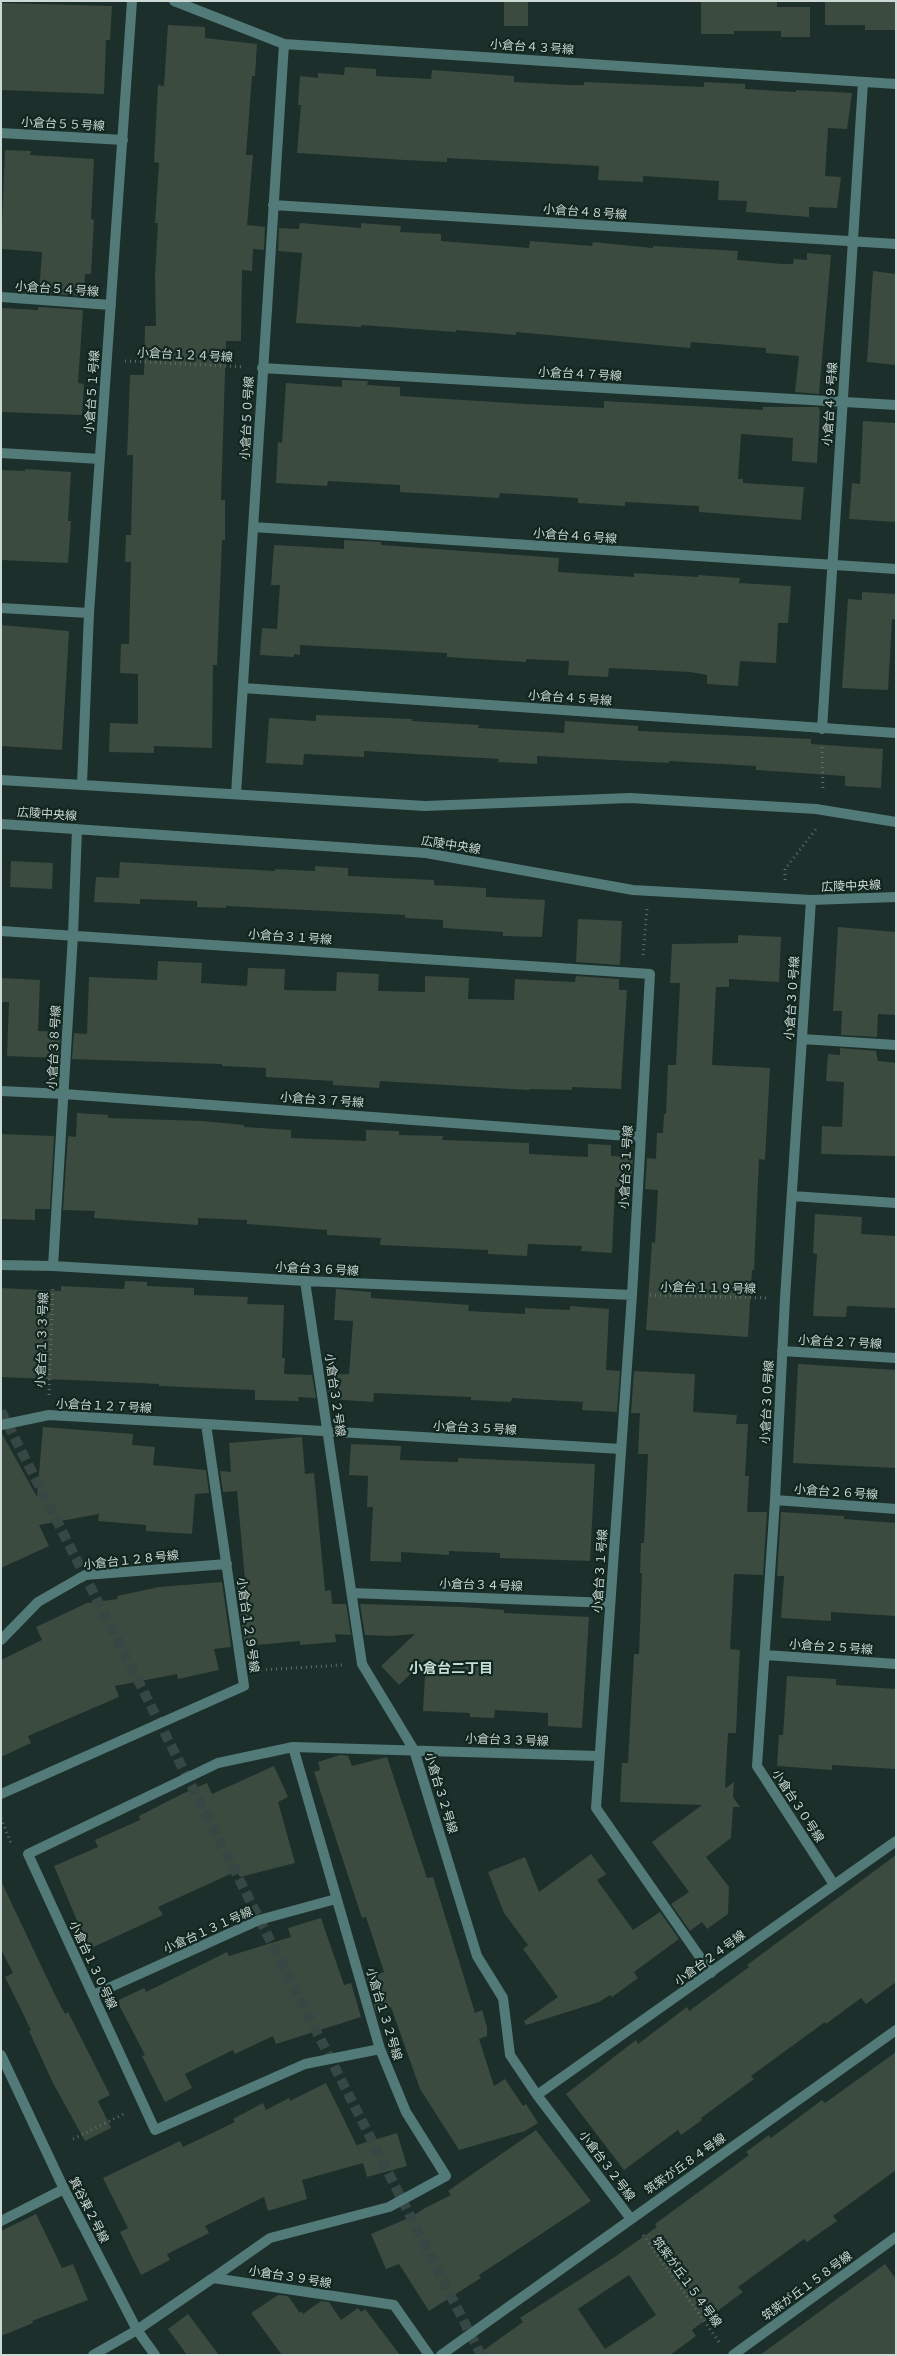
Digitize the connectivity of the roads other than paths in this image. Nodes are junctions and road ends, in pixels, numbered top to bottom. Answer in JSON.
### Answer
{"nodes":[{"id":1,"x":132,"y":1,"type":"edge"},
{"id":2,"x":174,"y":1,"type":"edge"},
{"id":3,"x":284,"y":44,"type":"junction"},
{"id":4,"x":863,"y":82,"type":"junction"},
{"id":5,"x":896,"y":84,"type":"edge"},
{"id":6,"x":1,"y":133,"type":"edge"},
{"id":7,"x":123,"y":140,"type":"junction"},
{"id":8,"x":273,"y":205,"type":"junction"},
{"id":9,"x":853,"y":241,"type":"junction"},
{"id":10,"x":896,"y":244,"type":"edge"},
{"id":11,"x":1,"y":297,"type":"edge"},
{"id":12,"x":111,"y":306,"type":"junction"},
{"id":13,"x":262,"y":368,"type":"junction"},
{"id":14,"x":843,"y":402,"type":"junction"},
{"id":15,"x":896,"y":406,"type":"edge"},
{"id":16,"x":1,"y":453,"type":"edge"},
{"id":17,"x":100,"y":459,"type":"junction"},
{"id":18,"x":253,"y":527,"type":"junction"},
{"id":19,"x":833,"y":565,"type":"junction"},
{"id":20,"x":896,"y":569,"type":"edge"},
{"id":21,"x":1,"y":608,"type":"edge"},
{"id":22,"x":89,"y":613,"type":"junction"},
{"id":23,"x":243,"y":688,"type":"junction"},
{"id":24,"x":822,"y":729,"type":"junction"},
{"id":25,"x":896,"y":733,"type":"edge"},
{"id":26,"x":1,"y":780,"type":"edge"},
{"id":27,"x":82,"y":784,"type":"junction"},
{"id":28,"x":236,"y":794,"type":"junction"},
{"id":29,"x":896,"y":822,"type":"edge"},
{"id":30,"x":1,"y":824,"type":"edge"},
{"id":31,"x":77,"y":829,"type":"junction"},
{"id":32,"x":896,"y":897,"type":"edge"},
{"id":33,"x":812,"y":900,"type":"junction"},
{"id":34,"x":1,"y":930,"type":"edge"},
{"id":35,"x":73,"y":935,"type":"junction"},
{"id":36,"x":802,"y":1039,"type":"junction"},
{"id":37,"x":896,"y":1045,"type":"edge"},
{"id":38,"x":1,"y":1091,"type":"edge"},
{"id":39,"x":64,"y":1094,"type":"junction"},
{"id":40,"x":641,"y":1137,"type":"junction"},
{"id":41,"x":792,"y":1196,"type":"junction"},
{"id":42,"x":896,"y":1203,"type":"edge"},
{"id":43,"x":1,"y":1265,"type":"edge"},
{"id":44,"x":53,"y":1266,"type":"junction"},
{"id":45,"x":306,"y":1281,"type":"junction"},
{"id":46,"x":632,"y":1295,"type":"junction"},
{"id":47,"x":782,"y":1351,"type":"junction"},
{"id":48,"x":896,"y":1358,"type":"edge"},
{"id":49,"x":206,"y":1424,"type":"junction"},
{"id":50,"x":1,"y":1425,"type":"edge"},
{"id":51,"x":328,"y":1431,"type":"junction"},
{"id":52,"x":621,"y":1449,"type":"junction"},
{"id":53,"x":775,"y":1500,"type":"junction"},
{"id":54,"x":896,"y":1509,"type":"edge"},
{"id":55,"x":227,"y":1564,"type":"junction"},
{"id":56,"x":352,"y":1593,"type":"junction"},
{"id":57,"x":610,"y":1603,"type":"junction"},
{"id":58,"x":1,"y":1640,"type":"edge"},
{"id":59,"x":765,"y":1655,"type":"junction"},
{"id":60,"x":896,"y":1664,"type":"edge"},
{"id":61,"x":293,"y":1747,"type":"junction"},
{"id":62,"x":414,"y":1750,"type":"junction"},
{"id":63,"x":599,"y":1756,"type":"junction"},
{"id":64,"x":1,"y":1794,"type":"edge"},
{"id":65,"x":896,"y":1841,"type":"edge"},
{"id":66,"x":833,"y":1883,"type":"junction"},
{"id":67,"x":336,"y":1899,"type":"junction"},
{"id":68,"x":712,"y":1973,"type":"junction"},
{"id":69,"x":93,"y":1995,"type":"junction"},
{"id":70,"x":896,"y":2030,"type":"edge"},
{"id":71,"x":380,"y":2049,"type":"junction"},
{"id":72,"x":1,"y":2055,"type":"edge"},
{"id":73,"x":537,"y":2095,"type":"junction"},
{"id":74,"x":64,"y":2189,"type":"junction"},
{"id":75,"x":631,"y":2219,"type":"junction"},
{"id":76,"x":1,"y":2221,"type":"edge"},
{"id":77,"x":896,"y":2237,"type":"edge"},
{"id":78,"x":213,"y":2278,"type":"junction"},
{"id":79,"x":137,"y":2330,"type":"junction"},
{"id":80,"x":93,"y":2355,"type":"edge"},
{"id":81,"x":155,"y":2355,"type":"edge"},
{"id":82,"x":429,"y":2355,"type":"edge"},
{"id":83,"x":441,"y":2355,"type":"edge"},
{"id":84,"x":733,"y":2355,"type":"edge"}],
"edges":[{"from":1,"to":7,"type":"street","name":"小倉台５１号線"},
{"from":2,"to":3,"type":"street","name":"小倉台４３号線"},
{"from":3,"to":4,"type":"street","name":"小倉台４３号線"},
{"from":3,"to":8,"type":"street","name":"小倉台５０号線"},
{"from":4,"to":5,"type":"street","name":"小倉台４３号線"},
{"from":4,"to":9,"type":"street","name":"小倉台４９号線"},
{"from":6,"to":7,"type":"street","name":"小倉台５５号線"},
{"from":7,"to":12,"type":"street","name":"小倉台５１号線"},
{"from":8,"to":9,"type":"street","name":"小倉台４８号線"},
{"from":8,"to":13,"type":"street","name":"小倉台５０号線"},
{"from":9,"to":10,"type":"street","name":"小倉台４８号線"},
{"from":9,"to":14,"type":"street","name":"小倉台４９号線"},
{"from":11,"to":12,"type":"street","name":"小倉台５４号線"},
{"from":12,"to":17,"type":"street","name":"小倉台５１号線"},
{"from":13,"to":14,"type":"street","name":"小倉台４７号線"},
{"from":13,"to":18,"type":"street","name":"小倉台５０号線"},
{"from":14,"to":15,"type":"street","name":"小倉台４７号線"},
{"from":14,"to":19,"type":"street","name":"小倉台４９号線"},
{"from":16,"to":17,"type":"street"},
{"from":17,"to":22,"type":"street","name":"小倉台５１号線"},
{"from":18,"to":19,"type":"street","name":"小倉台４６号線"},
{"from":18,"to":23,"type":"street","name":"小倉台５０号線"},
{"from":19,"to":20,"type":"street","name":"小倉台４６号線"},
{"from":19,"to":24,"type":"street","name":"小倉台４９号線"},
{"from":21,"to":22,"type":"street"},
{"from":22,"to":27,"type":"street","name":"小倉台５１号線"},
{"from":23,"to":24,"type":"street","name":"小倉台４５号線"},
{"from":23,"to":28,"type":"street","name":"小倉台５０号線"},
{"from":24,"to":25,"type":"street","name":"小倉台４５号線"},
{"from":26,"to":27,"type":"street"},
{"from":27,"to":28,"type":"street"},
{"from":28,"to":29,"type":"street"},
{"from":30,"to":31,"type":"street","name":"広陵中央線"},
{"from":31,"to":33,"type":"street","name":"広陵中央線"},
{"from":31,"to":35,"type":"street","name":"小倉台３８号線"},
{"from":32,"to":33,"type":"street","name":"広陵中央線"},
{"from":33,"to":36,"type":"street","name":"小倉台３０号線"},
{"from":34,"to":35,"type":"street","name":"小倉台３１号線"},
{"from":35,"to":39,"type":"street","name":"小倉台３８号線"},
{"from":35,"to":40,"type":"street","name":"小倉台３１号線"},
{"from":36,"to":37,"type":"street"},
{"from":36,"to":41,"type":"street","name":"小倉台３０号線"},
{"from":38,"to":39,"type":"street","name":"小倉台３７号線"},
{"from":39,"to":40,"type":"street","name":"小倉台３７号線"},
{"from":39,"to":44,"type":"street","name":"小倉台３８号線"},
{"from":40,"to":46,"type":"street","name":"小倉台３１号線"},
{"from":41,"to":42,"type":"street"},
{"from":41,"to":47,"type":"street","name":"小倉台３０号線"},
{"from":43,"to":44,"type":"street","name":"小倉台３６号線"},
{"from":44,"to":45,"type":"street","name":"小倉台３６号線"},
{"from":45,"to":46,"type":"street","name":"小倉台３６号線"},
{"from":45,"to":51,"type":"street","name":"小倉台３２号線"},
{"from":46,"to":52,"type":"street","name":"小倉台３１号線"},
{"from":47,"to":48,"type":"street","name":"小倉台２７号線"},
{"from":47,"to":53,"type":"street","name":"小倉台３０号線"},
{"from":49,"to":50,"type":"street","name":"小倉台１２７号線"},
{"from":49,"to":51,"type":"street"},
{"from":49,"to":55,"type":"street","name":"小倉台１２９号線"},
{"from":51,"to":52,"type":"street","name":"小倉台３５号線"},
{"from":51,"to":56,"type":"street","name":"小倉台３２号線"},
{"from":52,"to":57,"type":"street","name":"小倉台３１号線"},
{"from":53,"to":54,"type":"street","name":"小倉台２６号線"},
{"from":53,"to":59,"type":"street","name":"小倉台３０号線"},
{"from":55,"to":58,"type":"street","name":"小倉台１２８号線"},
{"from":55,"to":64,"type":"street","name":"小倉台１２９号線"},
{"from":56,"to":57,"type":"street","name":"小倉台３４号線"},
{"from":56,"to":62,"type":"street","name":"小倉台３２号線"},
{"from":57,"to":63,"type":"street","name":"小倉台３１号線"},
{"from":59,"to":60,"type":"street","name":"小倉台２５号線"},
{"from":59,"to":66,"type":"street","name":"小倉台３０号線"},
{"from":61,"to":62,"type":"street"},
{"from":61,"to":67,"type":"street","name":"小倉台１３２号線"},
{"from":61,"to":69,"type":"street","name":"小倉台１３０号線"},
{"from":62,"to":63,"type":"street","name":"小倉台３３号線"},
{"from":62,"to":73,"type":"street","name":"小倉台３２号線"},
{"from":63,"to":68,"type":"street","name":"小倉台３１号線"},
{"from":65,"to":66,"type":"street","name":"小倉台２４号線"},
{"from":66,"to":68,"type":"street","name":"小倉台２４号線"},
{"from":67,"to":69,"type":"street","name":"小倉台１３１号線"},
{"from":67,"to":71,"type":"street","name":"小倉台１３２号線"},
{"from":68,"to":73,"type":"street","name":"小倉台２４号線"},
{"from":69,"to":71,"type":"street","name":"小倉台１３０号線"},
{"from":70,"to":75,"type":"street","name":"筑紫が丘８４号線"},
{"from":71,"to":78,"type":"street","name":"小倉台１３２号線"},
{"from":72,"to":74,"type":"street","name":"箕谷東２号線"},
{"from":73,"to":75,"type":"street","name":"小倉台３２号線"},
{"from":74,"to":76,"type":"street"},
{"from":74,"to":79,"type":"street","name":"箕谷東２号線"},
{"from":75,"to":83,"type":"street","name":"筑紫が丘８４号線"},
{"from":77,"to":84,"type":"street","name":"筑紫が丘１５８号線"},
{"from":78,"to":79,"type":"street"},
{"from":78,"to":82,"type":"street","name":"小倉台３９号線"},
{"from":79,"to":80,"type":"street"},
{"from":79,"to":81,"type":"street","name":"箕谷東２号線"}]}
